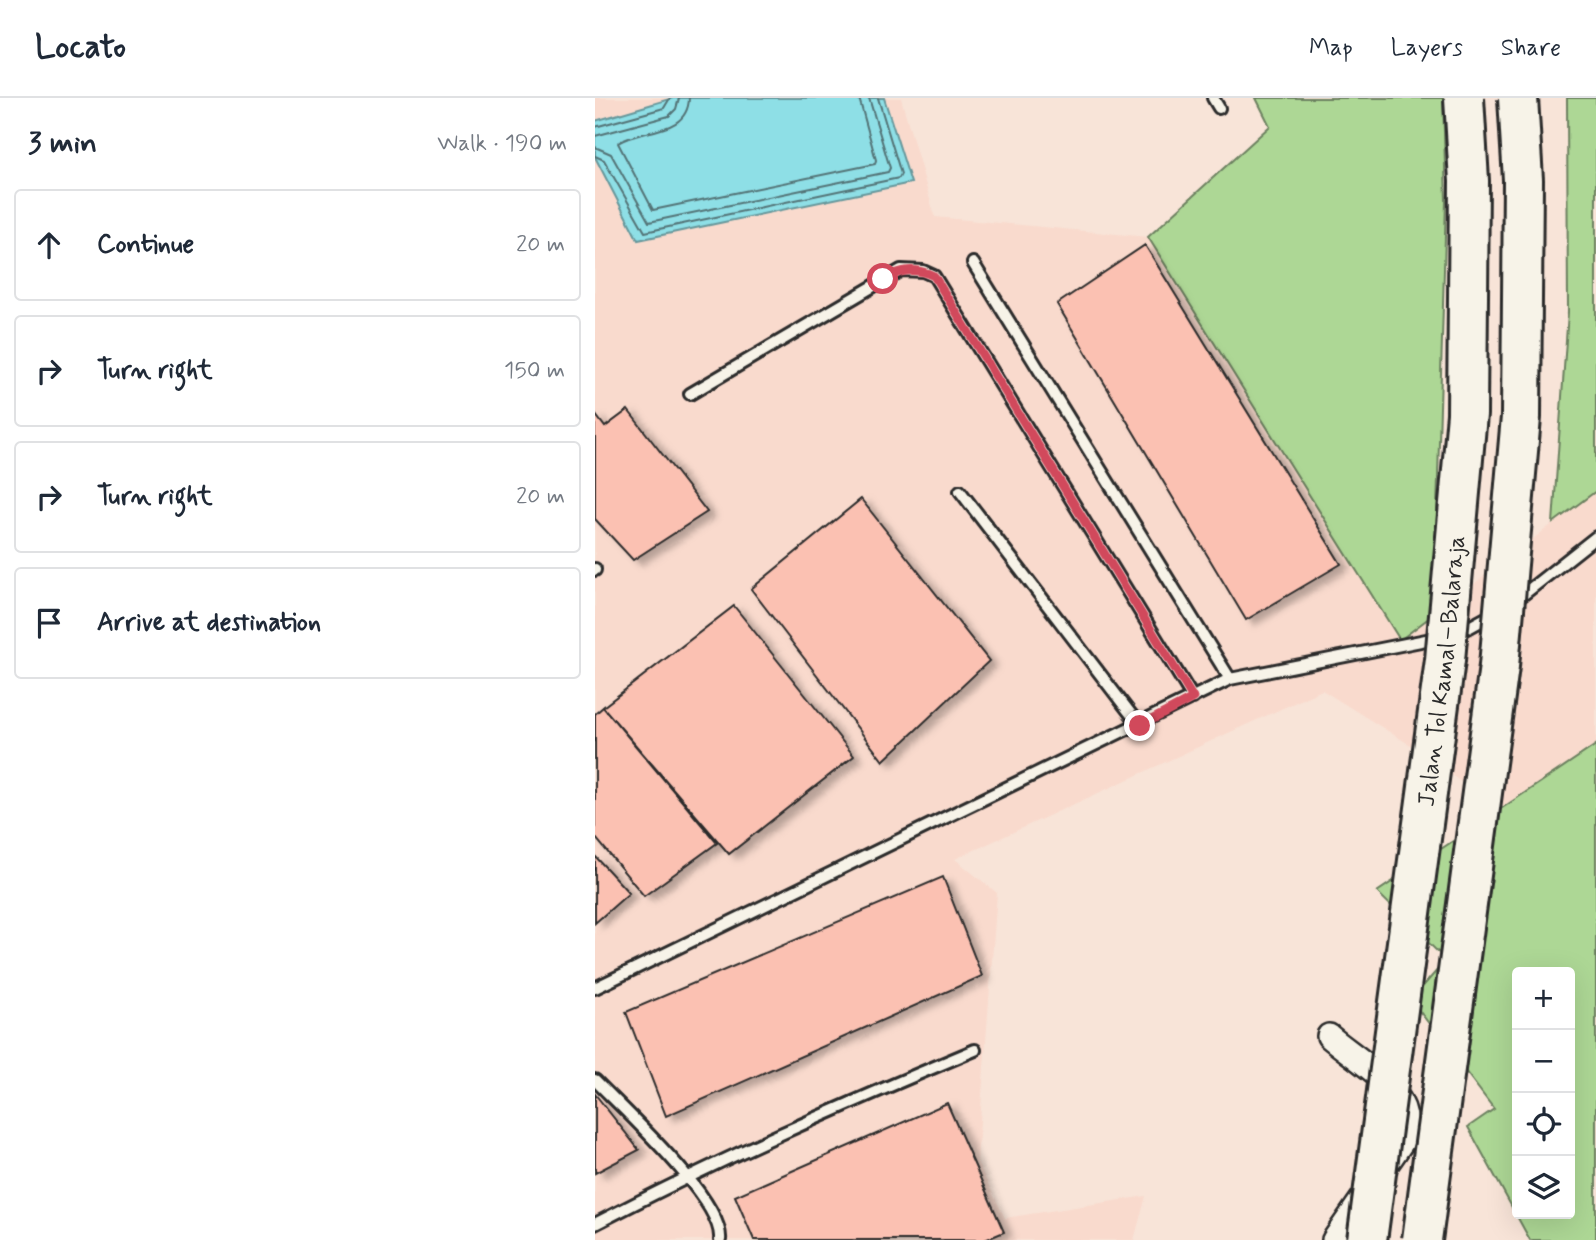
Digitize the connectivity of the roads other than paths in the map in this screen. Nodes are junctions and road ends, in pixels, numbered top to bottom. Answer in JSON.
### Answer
{"nodes":[{"id":1,"x":1464,"y":98,"type":"edge"},
{"id":2,"x":1518,"y":98,"type":"edge"},
{"id":3,"x":973,"y":263,"type":"dead end"},
{"id":4,"x":690,"y":394,"type":"dead end"},
{"id":5,"x":960,"y":491,"type":"dead end"},
{"id":6,"x":1596,"y":537,"type":"edge"},
{"id":7,"x":1230,"y":679,"type":"junction"},
{"id":8,"x":1193,"y":698,"type":"junction"},
{"id":9,"x":1140,"y":726,"type":"junction"},
{"id":10,"x":595,"y":988,"type":"edge"},
{"id":11,"x":1329,"y":1036,"type":"dead end"},
{"id":12,"x":975,"y":1050,"type":"dead end"},
{"id":13,"x":595,"y":1080,"type":"edge"},
{"id":14,"x":687,"y":1176,"type":"junction"},
{"id":15,"x":595,"y":1224,"type":"edge"},
{"id":16,"x":720,"y":1240,"type":"edge"},
{"id":17,"x":1333,"y":1240,"type":"edge"},
{"id":18,"x":1367,"y":1240,"type":"edge"},
{"id":19,"x":1422,"y":1240,"type":"edge"}],
"edges":[{"from":1,"to":18,"type":"highway","name":"Jalan Tol Kamal–Balaraja","bridge":true},
{"from":2,"to":19,"type":"highway","bridge":true},
{"from":3,"to":7,"type":"lane"},
{"from":4,"to":8,"type":"lane"},
{"from":5,"to":9,"type":"lane"},
{"from":6,"to":7,"type":"lane"},
{"from":7,"to":8,"type":"lane"},
{"from":8,"to":9,"type":"lane"},
{"from":9,"to":10,"type":"lane"},
{"from":11,"to":17,"type":"street"},
{"from":12,"to":14,"type":"lane"},
{"from":13,"to":14,"type":"lane"},
{"from":14,"to":15,"type":"lane"},
{"from":14,"to":16,"type":"lane"}]}
